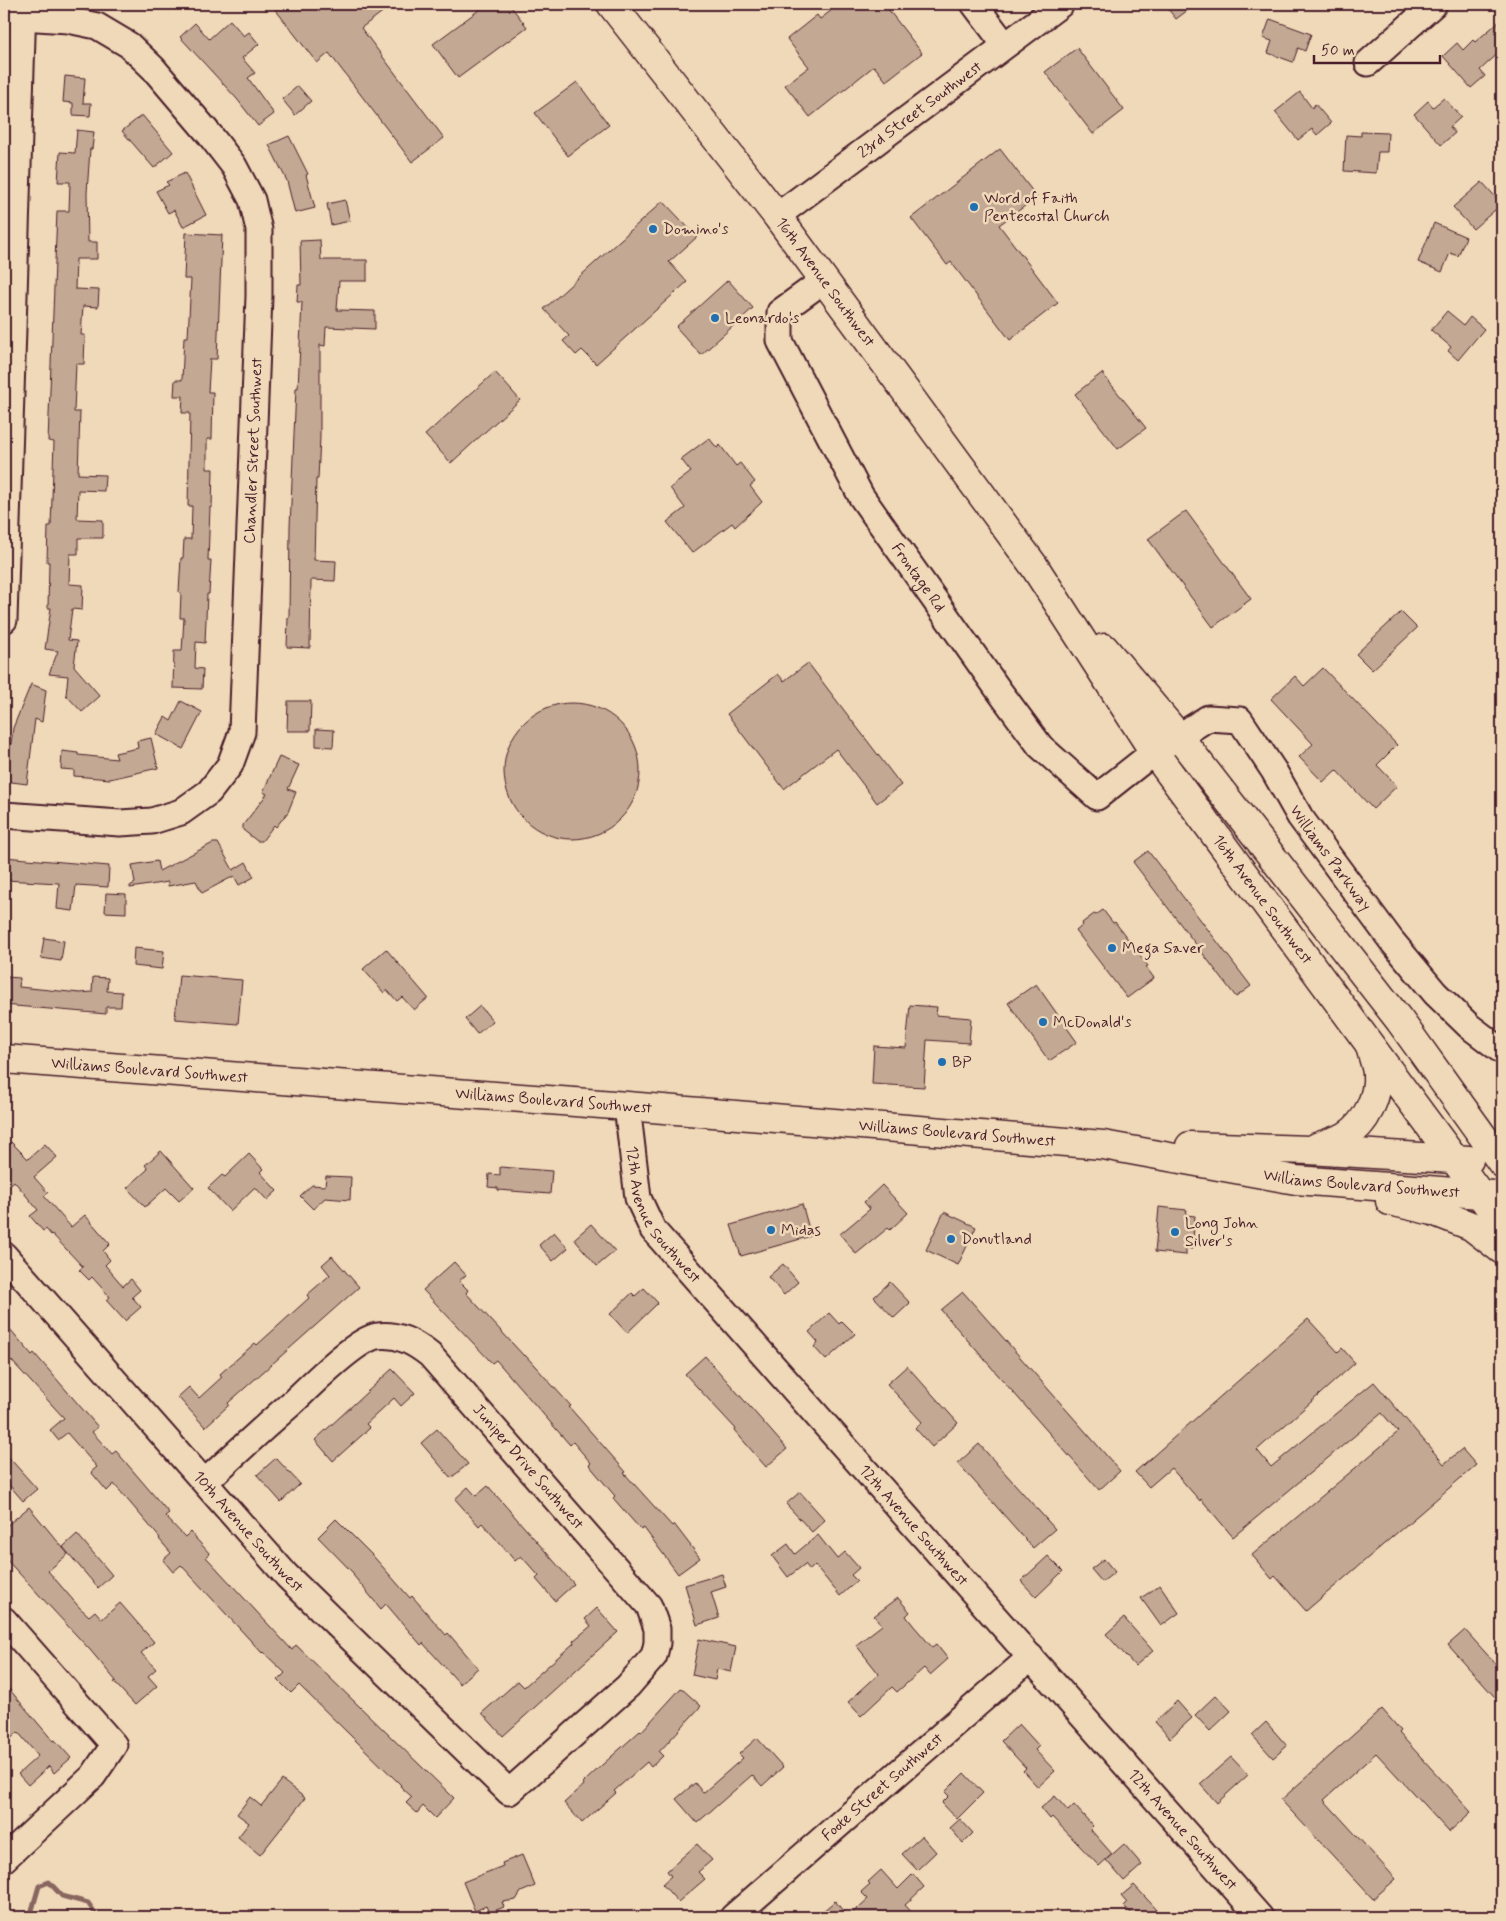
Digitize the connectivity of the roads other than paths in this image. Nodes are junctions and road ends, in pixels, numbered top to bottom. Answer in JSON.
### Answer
{"nodes":[{"id":1,"x":612,"y":4,"type":"edge"},
{"id":2,"x":974,"y":4,"type":"edge"},
{"id":3,"x":1061,"y":4,"type":"edge"},
{"id":4,"x":1428,"y":5,"type":"edge"},
{"id":5,"x":23,"y":10,"type":"edge"},
{"id":6,"x":1005,"y":45,"type":"junction"},
{"id":7,"x":1368,"y":63,"type":"dead end"},
{"id":8,"x":777,"y":216,"type":"junction"},
{"id":9,"x":824,"y":280,"type":"junction"},
{"id":10,"x":1034,"y":566,"type":"junction"},
{"id":11,"x":4,"y":620,"type":"edge"},
{"id":12,"x":1179,"y":737,"type":"junction"},
{"id":13,"x":1154,"y":752,"type":"junction"},
{"id":14,"x":4,"y":815,"type":"edge"},
{"id":15,"x":1369,"y":1042,"type":"junction"},
{"id":16,"x":1502,"y":1051,"type":"edge"},
{"id":17,"x":4,"y":1059,"type":"edge"},
{"id":18,"x":1431,"y":1065,"type":"junction"},
{"id":19,"x":627,"y":1106,"type":"junction"},
{"id":20,"x":1502,"y":1131,"type":"edge"},
{"id":21,"x":1103,"y":1145,"type":"junction"},
{"id":22,"x":1309,"y":1150,"type":"junction"},
{"id":23,"x":1456,"y":1159,"type":"junction"},
{"id":24,"x":1502,"y":1163,"type":"edge"},
{"id":25,"x":1296,"y":1180,"type":"junction"},
{"id":26,"x":1491,"y":1195,"type":"edge"},
{"id":27,"x":1502,"y":1224,"type":"edge"},
{"id":28,"x":1502,"y":1250,"type":"edge"},
{"id":29,"x":4,"y":1255,"type":"edge"},
{"id":30,"x":205,"y":1482,"type":"junction"},
{"id":31,"x":4,"y":1620,"type":"edge"},
{"id":32,"x":1031,"y":1657,"type":"junction"},
{"id":33,"x":509,"y":1792,"type":"joint"},
{"id":34,"x":4,"y":1859,"type":"edge"},
{"id":35,"x":733,"y":1917,"type":"edge"},
{"id":36,"x":1260,"y":1917,"type":"edge"}],
"edges":[{"from":1,"to":8,"type":"main road","name":"16th Avenue Southwest"},
{"from":2,"to":6,"type":"street"},
{"from":3,"to":6,"type":"street","name":"23rd Street Southwest"},
{"from":4,"to":7,"type":"street"},
{"from":5,"to":11,"type":"street"},
{"from":5,"to":14,"type":"street","name":"Chandler Street Southwest"},
{"from":6,"to":8,"type":"street","name":"23rd Street Southwest"},
{"from":8,"to":9,"type":"main road","name":"16th Avenue Southwest"},
{"from":9,"to":10,"type":"main road","name":"16th Avenue Southwest"},
{"from":9,"to":13,"type":"street","name":"Frontage Rd"},
{"from":10,"to":12,"type":"main road","name":"16th Avenue Southwest"},
{"from":10,"to":13,"type":"main road","name":"16th Avenue Southwest"},
{"from":12,"to":13,"type":"street","name":"Williams Parkway"},
{"from":12,"to":16,"type":"street","name":"Williams Parkway"},
{"from":12,"to":18,"type":"main road","name":"16th Avenue Southwest"},
{"from":13,"to":15,"type":"main road","name":"16th Avenue Southwest"},
{"from":15,"to":22,"type":"main road"},
{"from":15,"to":23,"type":"main road","name":"16th Avenue Southwest"},
{"from":17,"to":19,"type":"main road","name":"Williams Boulevard Southwest"},
{"from":18,"to":20,"type":"main road"},
{"from":18,"to":24,"type":"main road","name":"16th Avenue Southwest"},
{"from":19,"to":21,"type":"main road","name":"Williams Boulevard Southwest"},
{"from":19,"to":32,"type":"street","name":"12th Avenue Southwest"},
{"from":21,"to":22,"type":"main road","name":"Williams Boulevard Southwest"},
{"from":21,"to":25,"type":"main road","name":"Williams Boulevard Southwest"},
{"from":22,"to":23,"type":"main road","name":"Williams Boulevard Southwest"},
{"from":23,"to":24,"type":"main road","name":"Williams Boulevard Southwest"},
{"from":23,"to":26,"type":"main road","name":"16th Avenue Southwest"},
{"from":25,"to":26,"type":"main road","name":"Williams Boulevard Southwest"},
{"from":25,"to":28,"type":"main road"},
{"from":26,"to":27,"type":"main road","name":"16th Avenue Southwest"},
{"from":29,"to":30,"type":"street","name":"10th Avenue Southwest"},
{"from":30,"to":33,"type":"street","name":"10th Avenue Southwest"},
{"from":30,"to":33,"type":"street","name":"Juniper Drive Southwest"},
{"from":31,"to":34,"type":"street"},
{"from":32,"to":35,"type":"street","name":"Foote Street Southwest"},
{"from":32,"to":36,"type":"street","name":"12th Avenue Southwest"}]}
